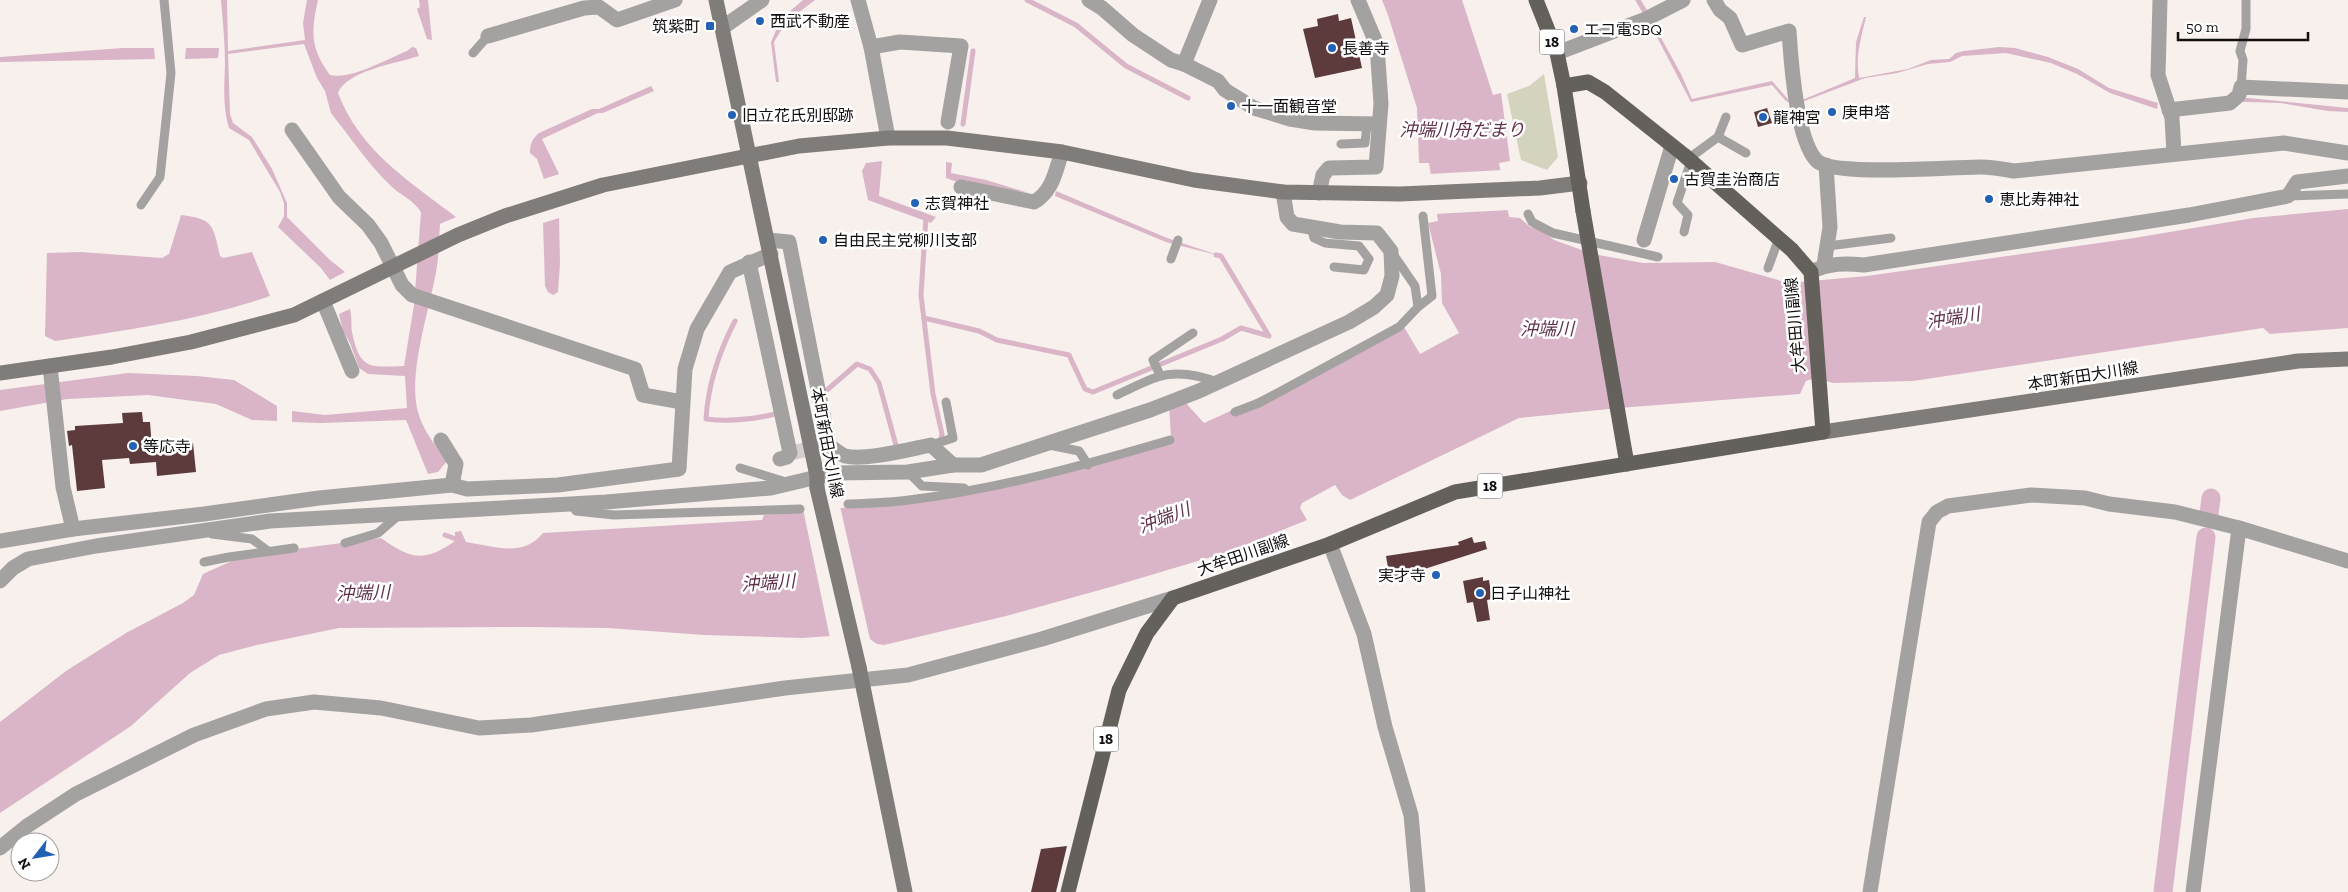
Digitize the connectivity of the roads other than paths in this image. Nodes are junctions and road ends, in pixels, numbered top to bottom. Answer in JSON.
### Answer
{"nodes":[{"id":1,"x":164,"y":0,"type":"edge"},
{"id":2,"x":675,"y":0,"type":"edge"},
{"id":3,"x":716,"y":0,"type":"edge"},
{"id":4,"x":762,"y":0,"type":"edge"},
{"id":5,"x":858,"y":0,"type":"edge"},
{"id":6,"x":1089,"y":0,"type":"edge"},
{"id":7,"x":1210,"y":0,"type":"edge"},
{"id":8,"x":1358,"y":0,"type":"edge"},
{"id":9,"x":1536,"y":0,"type":"edge"},
{"id":10,"x":1683,"y":0,"type":"edge"},
{"id":11,"x":1714,"y":0,"type":"edge"},
{"id":12,"x":2160,"y":0,"type":"edge"},
{"id":13,"x":2246,"y":0,"type":"edge"},
{"id":14,"x":583,"y":4,"type":"edge"},
{"id":15,"x":722,"y":28,"type":"junction"},
{"id":16,"x":488,"y":36,"type":"joint"},
{"id":17,"x":872,"y":47,"type":"junction"},
{"id":18,"x":473,"y":53,"type":"dead end"},
{"id":19,"x":1557,"y":54,"type":"junction"},
{"id":20,"x":1184,"y":64,"type":"junction"},
{"id":21,"x":1564,"y":86,"type":"junction"},
{"id":22,"x":2241,"y":87,"type":"junction"},
{"id":23,"x":2348,"y":92,"type":"edge"},
{"id":24,"x":2170,"y":114,"type":"junction"},
{"id":25,"x":1726,"y":117,"type":"dead end"},
{"id":26,"x":948,"y":122,"type":"dead end"},
{"id":27,"x":1373,"y":124,"type":"junction"},
{"id":28,"x":292,"y":130,"type":"dead end"},
{"id":29,"x":1718,"y":137,"type":"junction"},
{"id":30,"x":888,"y":138,"type":"junction"},
{"id":31,"x":1341,"y":144,"type":"dead end"},
{"id":32,"x":1672,"y":146,"type":"junction"},
{"id":33,"x":1062,"y":152,"type":"junction"},
{"id":34,"x":1746,"y":153,"type":"dead end"},
{"id":35,"x":2174,"y":153,"type":"junction"},
{"id":36,"x":2348,"y":153,"type":"edge"},
{"id":37,"x":749,"y":156,"type":"junction"},
{"id":38,"x":1690,"y":160,"type":"junction"},
{"id":39,"x":1826,"y":165,"type":"junction"},
{"id":40,"x":2348,"y":176,"type":"edge"},
{"id":41,"x":1580,"y":183,"type":"junction"},
{"id":42,"x":961,"y":187,"type":"dead end"},
{"id":43,"x":1284,"y":192,"type":"junction"},
{"id":44,"x":1319,"y":193,"type":"junction"},
{"id":45,"x":2348,"y":194,"type":"edge"},
{"id":46,"x":2288,"y":196,"type":"junction"},
{"id":47,"x":141,"y":205,"type":"dead end"},
{"id":48,"x":1528,"y":214,"type":"dead end"},
{"id":49,"x":1423,"y":216,"type":"dead end"},
{"id":50,"x":1311,"y":227,"type":"junction"},
{"id":51,"x":1684,"y":232,"type":"dead end"},
{"id":52,"x":1779,"y":238,"type":"junction"},
{"id":53,"x":1891,"y":238,"type":"dead end"},
{"id":54,"x":1178,"y":240,"type":"dead end"},
{"id":55,"x":1643,"y":246,"type":"junction"},
{"id":56,"x":1828,"y":246,"type":"junction"},
{"id":57,"x":769,"y":247,"type":"junction"},
{"id":58,"x":1392,"y":251,"type":"junction"},
{"id":59,"x":1658,"y":257,"type":"dead end"},
{"id":60,"x":1171,"y":259,"type":"dead end"},
{"id":61,"x":749,"y":262,"type":"junction"},
{"id":62,"x":394,"y":266,"type":"junction"},
{"id":63,"x":1334,"y":266,"type":"dead end"},
{"id":64,"x":1768,"y":268,"type":"dead end"},
{"id":65,"x":1818,"y":269,"type":"junction"},
{"id":66,"x":323,"y":301,"type":"junction"},
{"id":67,"x":1418,"y":308,"type":"junction"},
{"id":68,"x":1193,"y":333,"type":"dead end"},
{"id":69,"x":2348,"y":359,"type":"edge"},
{"id":70,"x":352,"y":371,"type":"dead end"},
{"id":71,"x":0,"y":373,"type":"edge"},
{"id":72,"x":51,"y":373,"type":"junction"},
{"id":73,"x":1160,"y":375,"type":"junction"},
{"id":74,"x":1218,"y":382,"type":"junction"},
{"id":75,"x":1117,"y":395,"type":"dead end"},
{"id":76,"x":682,"y":402,"type":"junction"},
{"id":77,"x":946,"y":402,"type":"dead end"},
{"id":78,"x":1235,"y":412,"type":"dead end"},
{"id":79,"x":1822,"y":428,"type":"junction"},
{"id":80,"x":441,"y":440,"type":"dead end"},
{"id":81,"x":1170,"y":440,"type":"dead end"},
{"id":82,"x":1047,"y":444,"type":"junction"},
{"id":83,"x":930,"y":445,"type":"junction"},
{"id":84,"x":780,"y":460,"type":"dead end"},
{"id":85,"x":1627,"y":464,"type":"junction"},
{"id":86,"x":953,"y":465,"type":"junction"},
{"id":87,"x":1088,"y":465,"type":"junction"},
{"id":88,"x":740,"y":468,"type":"dead end"},
{"id":89,"x":908,"y":472,"type":"junction"},
{"id":90,"x":659,"y":473,"type":"junction"},
{"id":91,"x":786,"y":482,"type":"junction"},
{"id":92,"x":817,"y":482,"type":"junction"},
{"id":93,"x":449,"y":486,"type":"junction"},
{"id":94,"x":986,"y":488,"type":"junction"},
{"id":95,"x":606,"y":502,"type":"junction"},
{"id":96,"x":572,"y":504,"type":"junction"},
{"id":97,"x":848,"y":504,"type":"dead end"},
{"id":98,"x":800,"y":509,"type":"dead end"},
{"id":99,"x":448,"y":510,"type":"junction"},
{"id":100,"x":403,"y":512,"type":"junction"},
{"id":101,"x":2239,"y":528,"type":"junction"},
{"id":102,"x":73,"y":529,"type":"junction"},
{"id":103,"x":195,"y":532,"type":"junction"},
{"id":104,"x":44,"y":535,"type":"junction"},
{"id":105,"x":0,"y":541,"type":"edge"},
{"id":106,"x":345,"y":543,"type":"dead end"},
{"id":107,"x":1330,"y":544,"type":"junction"},
{"id":108,"x":96,"y":546,"type":"junction"},
{"id":109,"x":294,"y":548,"type":"dead end"},
{"id":110,"x":268,"y":551,"type":"junction"},
{"id":111,"x":2348,"y":561,"type":"edge"},
{"id":112,"x":204,"y":562,"type":"dead end"},
{"id":113,"x":0,"y":581,"type":"edge"},
{"id":114,"x":1173,"y":598,"type":"junction"},
{"id":115,"x":860,"y":672,"type":"junction"},
{"id":116,"x":0,"y":848,"type":"edge"},
{"id":117,"x":905,"y":892,"type":"edge"},
{"id":118,"x":1068,"y":892,"type":"edge"},
{"id":119,"x":1418,"y":892,"type":"edge"},
{"id":120,"x":1870,"y":892,"type":"edge"},
{"id":121,"x":2193,"y":892,"type":"edge"}],
"edges":[{"from":1,"to":47,"type":"lane"},
{"from":2,"to":14,"type":"street"},
{"from":3,"to":15,"type":"street","name":"本町新田大川線"},
{"from":4,"to":15,"type":"street"},
{"from":5,"to":17,"type":"street"},
{"from":6,"to":20,"type":"street"},
{"from":7,"to":20,"type":"street"},
{"from":8,"to":27,"type":"street"},
{"from":9,"to":19,"type":"main road","number":"18"},
{"from":10,"to":19,"type":"street"},
{"from":11,"to":39,"type":"street"},
{"from":12,"to":24,"type":"street"},
{"from":13,"to":22,"type":"lane"},
{"from":14,"to":16,"type":"street"},
{"from":15,"to":37,"type":"street","name":"本町新田大川線"},
{"from":16,"to":18,"type":"lane"},
{"from":17,"to":26,"type":"street"},
{"from":17,"to":30,"type":"street"},
{"from":19,"to":21,"type":"main road","number":"18"},
{"from":20,"to":27,"type":"street"},
{"from":21,"to":32,"type":"main road","name":"大牟田川副線"},
{"from":21,"to":41,"type":"main road","number":"18"},
{"from":22,"to":23,"type":"street"},
{"from":22,"to":24,"type":"street"},
{"from":24,"to":35,"type":"street"},
{"from":25,"to":29,"type":"lane"},
{"from":27,"to":31,"type":"lane"},
{"from":27,"to":44,"type":"street"},
{"from":28,"to":62,"type":"street"},
{"from":29,"to":34,"type":"lane"},
{"from":29,"to":38,"type":"lane"},
{"from":30,"to":33,"type":"street"},
{"from":30,"to":37,"type":"street"},
{"from":32,"to":38,"type":"main road","name":"大牟田川副線"},
{"from":32,"to":55,"type":"street"},
{"from":33,"to":42,"type":"street"},
{"from":33,"to":43,"type":"street"},
{"from":35,"to":36,"type":"street"},
{"from":35,"to":39,"type":"street"},
{"from":37,"to":57,"type":"street","name":"本町新田大川線"},
{"from":37,"to":62,"type":"street"},
{"from":38,"to":51,"type":"lane"},
{"from":38,"to":52,"type":"main road","name":"大牟田川副線"},
{"from":39,"to":56,"type":"street"},
{"from":40,"to":46,"type":"street"},
{"from":41,"to":44,"type":"street"},
{"from":41,"to":85,"type":"main road","number":"18","bridge":true},
{"from":43,"to":44,"type":"street"},
{"from":43,"to":50,"type":"street"},
{"from":45,"to":46,"type":"lane"},
{"from":46,"to":65,"type":"street"},
{"from":48,"to":55,"type":"lane"},
{"from":49,"to":67,"type":"lane"},
{"from":50,"to":58,"type":"street"},
{"from":50,"to":63,"type":"lane"},
{"from":52,"to":64,"type":"lane"},
{"from":52,"to":65,"type":"main road","name":"大牟田川副線"},
{"from":53,"to":56,"type":"lane"},
{"from":54,"to":60,"type":"lane"},
{"from":55,"to":59,"type":"lane"},
{"from":56,"to":65,"type":"street"},
{"from":57,"to":61,"type":"street"},
{"from":57,"to":83,"type":"street"},
{"from":57,"to":92,"type":"street","name":"本町新田大川線"},
{"from":58,"to":67,"type":"lane"},
{"from":58,"to":74,"type":"street"},
{"from":61,"to":76,"type":"street"},
{"from":61,"to":84,"type":"street"},
{"from":62,"to":66,"type":"street"},
{"from":62,"to":76,"type":"street"},
{"from":65,"to":79,"type":"main road","name":"大牟田川副線"},
{"from":66,"to":70,"type":"street"},
{"from":66,"to":72,"type":"street"},
{"from":67,"to":78,"type":"lane"},
{"from":68,"to":73,"type":"lane"},
{"from":69,"to":79,"type":"street","name":"本町新田大川線"},
{"from":71,"to":72,"type":"street"},
{"from":72,"to":102,"type":"street"},
{"from":73,"to":74,"type":"lane"},
{"from":73,"to":75,"type":"lane"},
{"from":74,"to":82,"type":"street"},
{"from":76,"to":90,"type":"street"},
{"from":77,"to":83,"type":"lane"},
{"from":79,"to":85,"type":"main road","name":"大牟田川副線","number":"18"},
{"from":80,"to":93,"type":"street"},
{"from":81,"to":87,"type":"lane"},
{"from":82,"to":86,"type":"street"},
{"from":82,"to":87,"type":"lane"},
{"from":83,"to":86,"type":"street"},
{"from":85,"to":107,"type":"main road","name":"大牟田川副線","number":"18"},
{"from":86,"to":89,"type":"street"},
{"from":87,"to":94,"type":"lane"},
{"from":88,"to":91,"type":"lane"},
{"from":89,"to":92,"type":"street"},
{"from":89,"to":94,"type":"lane"},
{"from":90,"to":93,"type":"street"},
{"from":90,"to":95,"type":"street"},
{"from":91,"to":92,"type":"street"},
{"from":91,"to":95,"type":"street"},
{"from":92,"to":115,"type":"street","name":"本町新田大川線","bridge":true},
{"from":93,"to":99,"type":"street"},
{"from":93,"to":102,"type":"street"},
{"from":94,"to":97,"type":"lane"},
{"from":95,"to":96,"type":"street"},
{"from":96,"to":98,"type":"lane"},
{"from":96,"to":99,"type":"street"},
{"from":99,"to":100,"type":"street"},
{"from":100,"to":103,"type":"street"},
{"from":100,"to":106,"type":"lane"},
{"from":101,"to":111,"type":"street"},
{"from":101,"to":120,"type":"street"},
{"from":101,"to":121,"type":"street"},
{"from":102,"to":104,"type":"street"},
{"from":103,"to":108,"type":"street"},
{"from":103,"to":110,"type":"lane"},
{"from":104,"to":105,"type":"street"},
{"from":104,"to":108,"type":"street"},
{"from":107,"to":114,"type":"main road","name":"大牟田川副線","number":"18"},
{"from":107,"to":119,"type":"street"},
{"from":108,"to":113,"type":"street"},
{"from":109,"to":110,"type":"lane"},
{"from":110,"to":112,"type":"lane"},
{"from":114,"to":115,"type":"street"},
{"from":114,"to":118,"type":"main road","number":"18"},
{"from":115,"to":116,"type":"street"},
{"from":115,"to":117,"type":"street","name":"本町新田大川線"}]}
